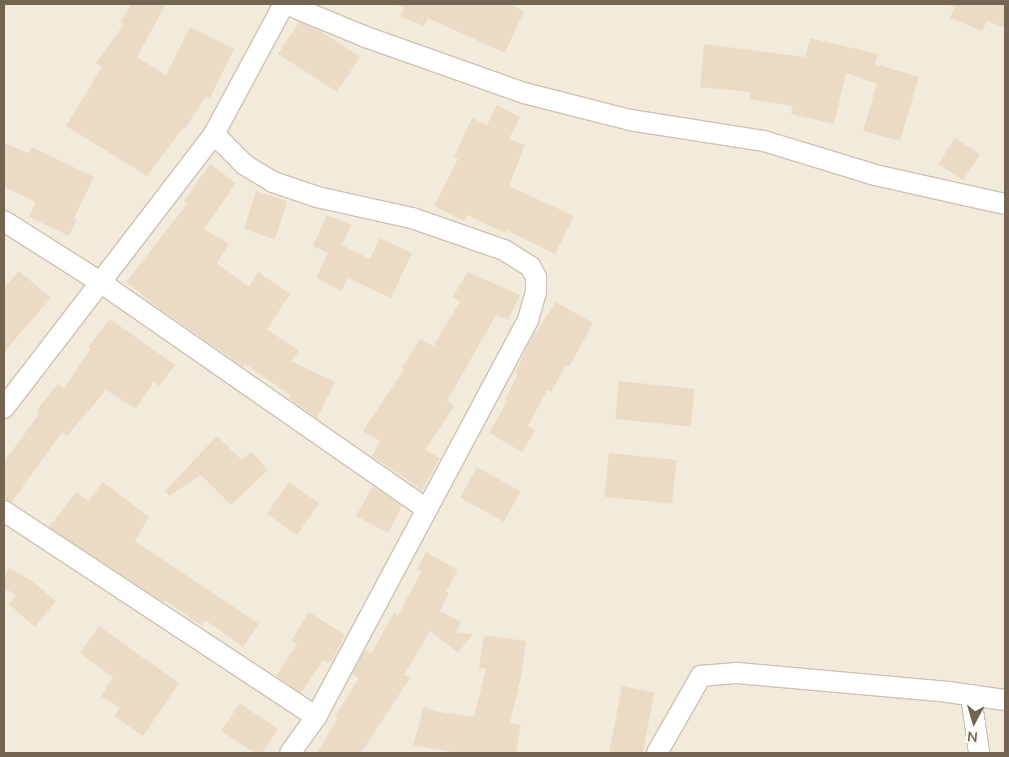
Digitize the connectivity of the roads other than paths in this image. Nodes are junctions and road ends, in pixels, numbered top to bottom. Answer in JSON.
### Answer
{"nodes":[{"id":1,"x":285,"y":4,"type":"edge"},
{"id":2,"x":214,"y":134,"type":"junction"},
{"id":3,"x":1005,"y":204,"type":"edge"},
{"id":4,"x":4,"y":222,"type":"edge"},
{"id":5,"x":100,"y":282,"type":"junction"},
{"id":6,"x":4,"y":408,"type":"edge"},
{"id":7,"x":428,"y":509,"type":"junction"},
{"id":8,"x":4,"y":511,"type":"edge"},
{"id":9,"x":971,"y":695,"type":"junction"},
{"id":10,"x":1005,"y":700,"type":"edge"},
{"id":11,"x":316,"y":717,"type":"junction"},
{"id":12,"x":290,"y":753,"type":"edge"},
{"id":13,"x":657,"y":753,"type":"edge"},
{"id":14,"x":979,"y":753,"type":"edge"}],
"edges":[{"from":1,"to":2,"type":"street"},
{"from":1,"to":3,"type":"street"},
{"from":2,"to":5,"type":"street"},
{"from":2,"to":7,"type":"street"},
{"from":4,"to":5,"type":"street"},
{"from":5,"to":6,"type":"street"},
{"from":5,"to":7,"type":"street"},
{"from":7,"to":11,"type":"street"},
{"from":8,"to":11,"type":"street"},
{"from":9,"to":10,"type":"street"},
{"from":9,"to":13,"type":"street"},
{"from":9,"to":14,"type":"street"},
{"from":11,"to":12,"type":"street"}]}
